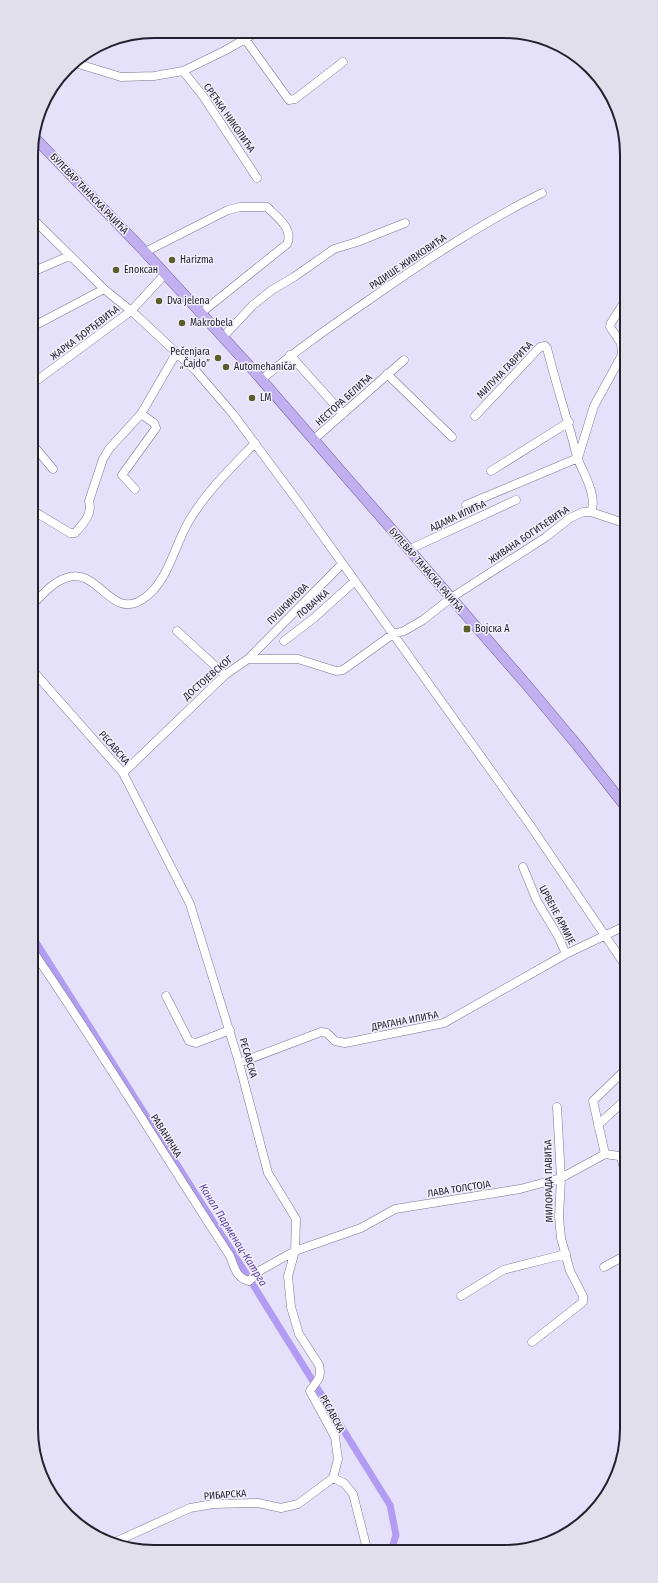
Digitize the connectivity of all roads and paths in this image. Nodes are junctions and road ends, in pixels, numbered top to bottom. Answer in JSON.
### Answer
{"nodes":[{"id":1,"x":245,"y":39,"type":"joint"},
{"id":2,"x":343,"y":62,"type":"dead end"},
{"id":3,"x":81,"y":65,"type":"edge"},
{"id":4,"x":183,"y":71,"type":"junction"},
{"id":5,"x":39,"y":142,"type":"edge"},
{"id":6,"x":257,"y":178,"type":"dead end"},
{"id":7,"x":542,"y":192,"type":"dead end"},
{"id":8,"x":38,"y":223,"type":"edge"},
{"id":9,"x":405,"y":223,"type":"dead end"},
{"id":10,"x":145,"y":252,"type":"junction"},
{"id":11,"x":69,"y":256,"type":"junction"},
{"id":12,"x":38,"y":269,"type":"edge"},
{"id":13,"x":165,"y":274,"type":"junction"},
{"id":14,"x":104,"y":289,"type":"junction"},
{"id":15,"x":620,"y":308,"type":"edge"},
{"id":16,"x":131,"y":311,"type":"junction"},
{"id":17,"x":201,"y":312,"type":"junction"},
{"id":18,"x":38,"y":324,"type":"edge"},
{"id":19,"x":223,"y":337,"type":"junction"},
{"id":20,"x":620,"y":342,"type":"edge"},
{"id":21,"x":177,"y":352,"type":"junction"},
{"id":22,"x":290,"y":355,"type":"junction"},
{"id":23,"x":620,"y":359,"type":"edge"},
{"id":24,"x":404,"y":360,"type":"dead end"},
{"id":25,"x":387,"y":374,"type":"junction"},
{"id":26,"x":38,"y":380,"type":"edge"},
{"id":27,"x":262,"y":380,"type":"junction"},
{"id":28,"x":141,"y":414,"type":"junction"},
{"id":29,"x":343,"y":414,"type":"junction"},
{"id":30,"x":475,"y":416,"type":"dead end"},
{"id":31,"x":569,"y":422,"type":"junction"},
{"id":32,"x":452,"y":437,"type":"dead end"},
{"id":33,"x":313,"y":440,"type":"junction"},
{"id":34,"x":255,"y":443,"type":"junction"},
{"id":35,"x":38,"y":451,"type":"edge"},
{"id":36,"x":578,"y":458,"type":"junction"},
{"id":37,"x":53,"y":469,"type":"dead end"},
{"id":38,"x":491,"y":470,"type":"dead end"},
{"id":39,"x":135,"y":489,"type":"dead end"},
{"id":40,"x":516,"y":500,"type":"dead end"},
{"id":41,"x":466,"y":505,"type":"dead end"},
{"id":42,"x":591,"y":512,"type":"junction"},
{"id":43,"x":38,"y":514,"type":"edge"},
{"id":44,"x":620,"y":522,"type":"edge"},
{"id":45,"x":408,"y":550,"type":"junction"},
{"id":46,"x":342,"y":564,"type":"junction"},
{"id":47,"x":354,"y":581,"type":"junction"},
{"id":48,"x":451,"y":598,"type":"junction"},
{"id":49,"x":38,"y":599,"type":"edge"},
{"id":50,"x":176,"y":631,"type":"dead end"},
{"id":51,"x":393,"y":634,"type":"junction"},
{"id":52,"x":284,"y":641,"type":"dead end"},
{"id":53,"x":248,"y":659,"type":"junction"},
{"id":54,"x":225,"y":675,"type":"junction"},
{"id":55,"x":38,"y":677,"type":"edge"},
{"id":56,"x":123,"y":773,"type":"junction"},
{"id":57,"x":620,"y":800,"type":"edge"},
{"id":58,"x":524,"y":867,"type":"dead end"},
{"id":59,"x":620,"y":928,"type":"edge"},
{"id":60,"x":605,"y":936,"type":"junction"},
{"id":61,"x":566,"y":954,"type":"junction"},
{"id":62,"x":620,"y":958,"type":"edge"},
{"id":63,"x":38,"y":959,"type":"edge"},
{"id":64,"x":166,"y":996,"type":"dead end"},
{"id":65,"x":230,"y":1030,"type":"junction"},
{"id":66,"x":239,"y":1063,"type":"junction"},
{"id":67,"x":620,"y":1075,"type":"edge"},
{"id":68,"x":620,"y":1105,"type":"edge"},
{"id":69,"x":557,"y":1107,"type":"dead end"},
{"id":70,"x":598,"y":1125,"type":"junction"},
{"id":71,"x":605,"y":1154,"type":"junction"},
{"id":72,"x":620,"y":1156,"type":"edge"},
{"id":73,"x":561,"y":1178,"type":"junction"},
{"id":74,"x":296,"y":1251,"type":"junction"},
{"id":75,"x":566,"y":1254,"type":"junction"},
{"id":76,"x":620,"y":1258,"type":"edge"},
{"id":77,"x":604,"y":1267,"type":"dead end"},
{"id":78,"x":461,"y":1296,"type":"dead end"},
{"id":79,"x":532,"y":1342,"type":"dead end"},
{"id":80,"x":333,"y":1478,"type":"junction"},
{"id":81,"x":120,"y":1540,"type":"edge"},
{"id":82,"x":366,"y":1545,"type":"edge"}],
"edges":[{"from":1,"to":2,"type":"street"},
{"from":1,"to":4,"type":"street"},
{"from":3,"to":4,"type":"street"},
{"from":4,"to":6,"type":"street","name":"СРЕЋКА НИКОЛИЋА"},
{"from":5,"to":10,"type":"main road","name":"БУЛЕВАР ТАНАСКА РАЈИЋА"},
{"from":7,"to":22,"type":"street","name":"РАДИШЕ ЖИВКОВИЋА"},
{"from":8,"to":11,"type":"street"},
{"from":9,"to":19,"type":"street"},
{"from":10,"to":13,"type":"main road","name":"БУЛЕВАР ТАНАСКА РАЈИЋА"},
{"from":10,"to":17,"type":"street"},
{"from":11,"to":12,"type":"street"},
{"from":11,"to":14,"type":"street"},
{"from":13,"to":16,"type":"street","name":"ЖАРКА ЂОРЂЕВИЋА"},
{"from":13,"to":17,"type":"main road","name":"БУЛЕВАР ТАНАСКА РАЈИЋА"},
{"from":14,"to":16,"type":"street"},
{"from":14,"to":18,"type":"street"},
{"from":15,"to":20,"type":"street"},
{"from":16,"to":21,"type":"street"},
{"from":16,"to":26,"type":"street","name":"ЖАРКА ЂОРЂЕВИЋА"},
{"from":17,"to":19,"type":"main road","name":"БУЛЕВАР ТАНАСКА РАЈИЋА"},
{"from":19,"to":27,"type":"main road","name":"БУЛЕВАР ТАНАСКА РАЈИЋА"},
{"from":21,"to":28,"type":"street"},
{"from":21,"to":34,"type":"street"},
{"from":22,"to":27,"type":"street","name":"РАДИШЕ ЖИВКОВИЋА"},
{"from":22,"to":29,"type":"street"},
{"from":23,"to":36,"type":"street"},
{"from":24,"to":25,"type":"street","name":"НЕСТОРА БЕЛИЋА"},
{"from":25,"to":29,"type":"street","name":"НЕСТОРА БЕЛИЋА"},
{"from":25,"to":32,"type":"street","name":"НЕСТОРА БЕЛИЋА"},
{"from":27,"to":33,"type":"main road","name":"БУЛЕВАР ТАНАСКА РАЈИЋА"},
{"from":28,"to":39,"type":"street"},
{"from":28,"to":43,"type":"street"},
{"from":29,"to":33,"type":"street","name":"НЕСТОРА БЕЛИЋА"},
{"from":30,"to":31,"type":"street","name":"МИЛУНА ГАВРИЋА"},
{"from":31,"to":36,"type":"street","name":"МИЛУНА ГАВРИЋА"},
{"from":31,"to":38,"type":"street"},
{"from":33,"to":45,"type":"main road","name":"БУЛЕВАР ТАНАСКА РАЈИЋА"},
{"from":34,"to":46,"type":"street"},
{"from":34,"to":49,"type":"street"},
{"from":35,"to":37,"type":"street"},
{"from":36,"to":41,"type":"street"},
{"from":36,"to":42,"type":"street","name":"МИЛУНА ГАВРИЋА"},
{"from":40,"to":45,"type":"street","name":"АДАМА ИЛИЋА"},
{"from":42,"to":44,"type":"street"},
{"from":42,"to":48,"type":"street","name":"ЖИВАНА БОГИЋЕВИЋА"},
{"from":45,"to":48,"type":"main road","name":"БУЛЕВАР ТАНАСКА РАЈИЋА"},
{"from":46,"to":47,"type":"street"},
{"from":46,"to":53,"type":"street","name":"ПУШКИНОВА"},
{"from":47,"to":51,"type":"street"},
{"from":47,"to":52,"type":"street","name":"ЛОВАЧКА"},
{"from":48,"to":51,"type":"street","name":"ДОСТОЈЕВСКОГ"},
{"from":48,"to":57,"type":"main road","name":"БУЛЕВАР ТАНАСКА РАЈИЋА"},
{"from":50,"to":54,"type":"street"},
{"from":51,"to":53,"type":"street","name":"ДОСТОЈЕВСКОГ"},
{"from":51,"to":60,"type":"street"},
{"from":53,"to":54,"type":"street","name":"ДОСТОЈЕВСКОГ"},
{"from":54,"to":56,"type":"street","name":"ДОСТОЈЕВСКОГ"},
{"from":55,"to":56,"type":"street","name":"РЕСАВСКА"},
{"from":56,"to":65,"type":"street","name":"РЕСАВСКА"},
{"from":58,"to":61,"type":"street","name":"ЦРВЕНЕ АРМИЈЕ"},
{"from":59,"to":60,"type":"street"},
{"from":60,"to":61,"type":"street","name":"ЦРВЕНЕ АРМИЈЕ"},
{"from":60,"to":62,"type":"street"},
{"from":61,"to":66,"type":"street","name":"ДРАГАНА ИЛИЋА"},
{"from":63,"to":74,"type":"street","name":"РАВАНИЧКА"},
{"from":64,"to":65,"type":"street"},
{"from":65,"to":66,"type":"street","name":"РЕСАВСКА"},
{"from":66,"to":74,"type":"street","name":"РЕСАВСКА"},
{"from":67,"to":70,"type":"street"},
{"from":68,"to":70,"type":"street"},
{"from":69,"to":73,"type":"street","name":"МИЛОРАДА ПАВИЋА"},
{"from":70,"to":71,"type":"street"},
{"from":71,"to":72,"type":"street"},
{"from":71,"to":73,"type":"street","name":"ЛАВА ТОЛСТОЈА"},
{"from":73,"to":74,"type":"street","name":"ЛАВА ТОЛСТОЈА"},
{"from":73,"to":75,"type":"street","name":"МИЛОРАДА ПАВИЋА"},
{"from":74,"to":80,"type":"street","name":"РЕСАВСКА"},
{"from":75,"to":78,"type":"street"},
{"from":75,"to":79,"type":"street","name":"МИЛОРАДА ПАВИЋА"},
{"from":76,"to":77,"type":"street"},
{"from":80,"to":81,"type":"street","name":"РИБАРСКА"},
{"from":80,"to":82,"type":"street"}]}
